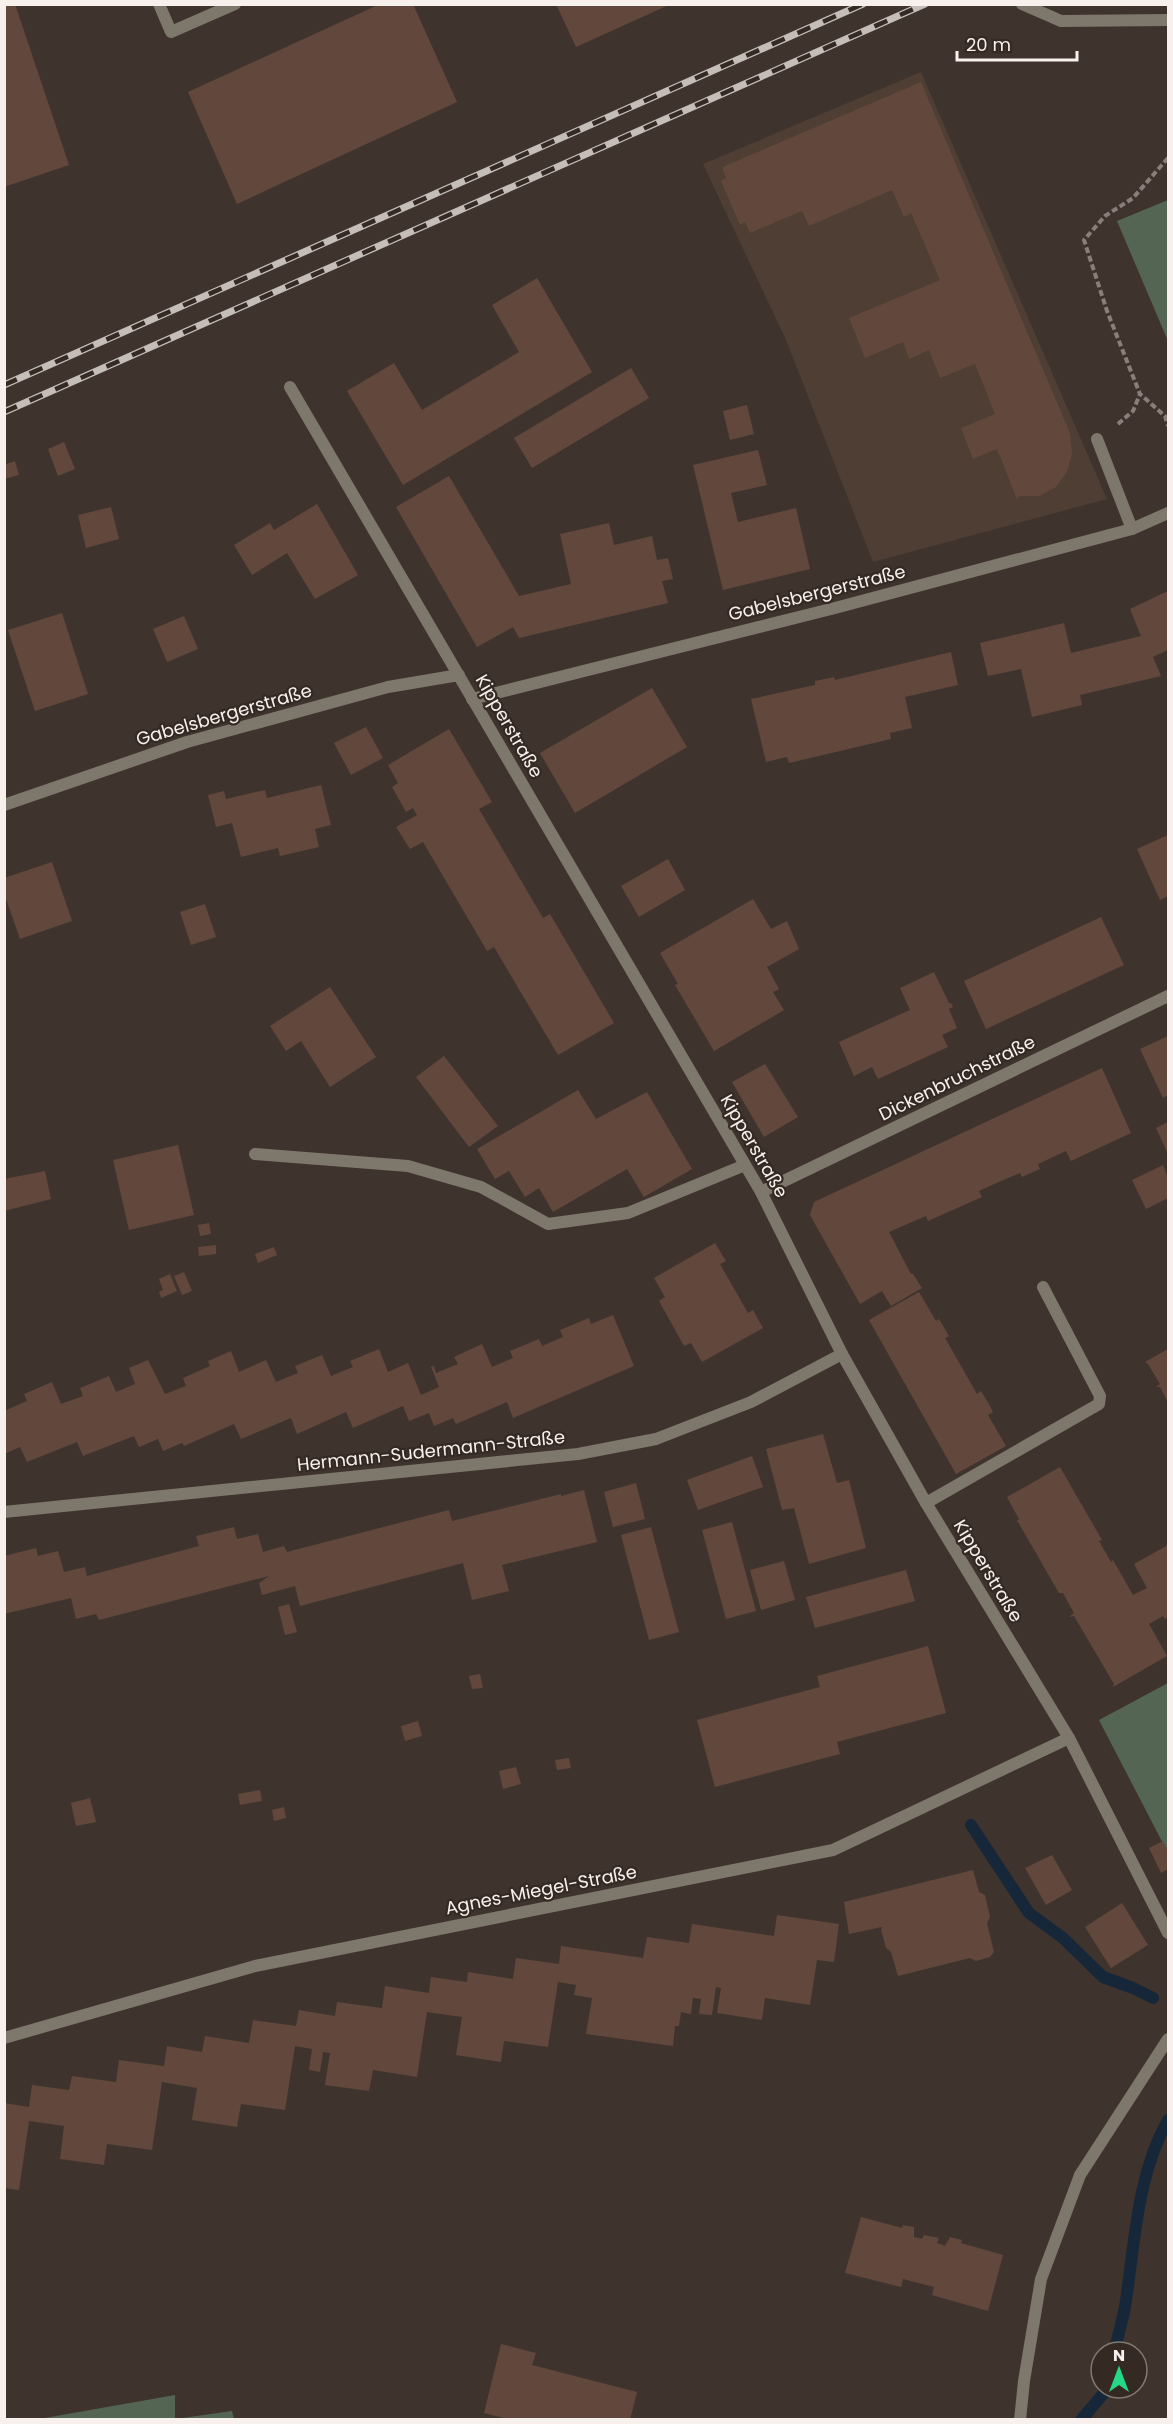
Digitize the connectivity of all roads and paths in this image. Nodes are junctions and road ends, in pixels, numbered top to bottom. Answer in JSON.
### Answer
{"nodes":[{"id":1,"x":159,"y":4,"type":"edge"},
{"id":2,"x":235,"y":4,"type":"edge"},
{"id":3,"x":1022,"y":4,"type":"edge"},
{"id":4,"x":1168,"y":20,"type":"edge"},
{"id":5,"x":1168,"y":158,"type":"edge"},
{"id":6,"x":290,"y":387,"type":"dead end"},
{"id":7,"x":1140,"y":394,"type":"junction"},
{"id":8,"x":1168,"y":426,"type":"edge"},
{"id":9,"x":1097,"y":439,"type":"joint"},
{"id":10,"x":1168,"y":513,"type":"edge"},
{"id":11,"x":1132,"y":529,"type":"junction"},
{"id":12,"x":459,"y":675,"type":"junction"},
{"id":13,"x":472,"y":699,"type":"junction"},
{"id":14,"x":4,"y":805,"type":"edge"},
{"id":15,"x":1168,"y":996,"type":"edge"},
{"id":16,"x":255,"y":1154,"type":"dead end"},
{"id":17,"x":745,"y":1165,"type":"junction"},
{"id":18,"x":761,"y":1192,"type":"junction"},
{"id":19,"x":1044,"y":1287,"type":"dead end"},
{"id":20,"x":842,"y":1354,"type":"junction"},
{"id":21,"x":926,"y":1503,"type":"junction"},
{"id":22,"x":4,"y":1512,"type":"edge"},
{"id":23,"x":1069,"y":1738,"type":"junction"},
{"id":24,"x":1168,"y":1933,"type":"edge"},
{"id":25,"x":4,"y":2038,"type":"edge"},
{"id":26,"x":1168,"y":2039,"type":"edge"},
{"id":27,"x":1020,"y":2420,"type":"edge"}],
"edges":[{"from":1,"to":2,"type":"street"},
{"from":3,"to":4,"type":"street"},
{"from":5,"to":7,"type":"path"},
{"from":6,"to":12,"type":"street","name":"Kipperstraße"},
{"from":7,"to":8,"type":"path"},
{"from":7,"to":9,"type":"path"},
{"from":9,"to":11,"type":"street"},
{"from":10,"to":11,"type":"street","name":"Gabelsbergerstraße"},
{"from":11,"to":13,"type":"street","name":"Gabelsbergerstraße"},
{"from":12,"to":13,"type":"street","name":"Kipperstraße"},
{"from":12,"to":14,"type":"street","name":"Gabelsbergerstraße"},
{"from":13,"to":17,"type":"street","name":"Kipperstraße"},
{"from":15,"to":18,"type":"street","name":"Dickenbruchstraße"},
{"from":16,"to":17,"type":"street"},
{"from":17,"to":18,"type":"street","name":"Kipperstraße"},
{"from":18,"to":20,"type":"street","name":"Kipperstraße"},
{"from":19,"to":21,"type":"street"},
{"from":20,"to":21,"type":"street","name":"Kipperstraße"},
{"from":20,"to":22,"type":"street","name":"Hermann-Sudermann-Straße"},
{"from":21,"to":23,"type":"street","name":"Kipperstraße"},
{"from":23,"to":24,"type":"street","name":"Kipperstraße"},
{"from":23,"to":25,"type":"street","name":"Agnes-Miegel-Straße"},
{"from":26,"to":27,"type":"street"}]}
